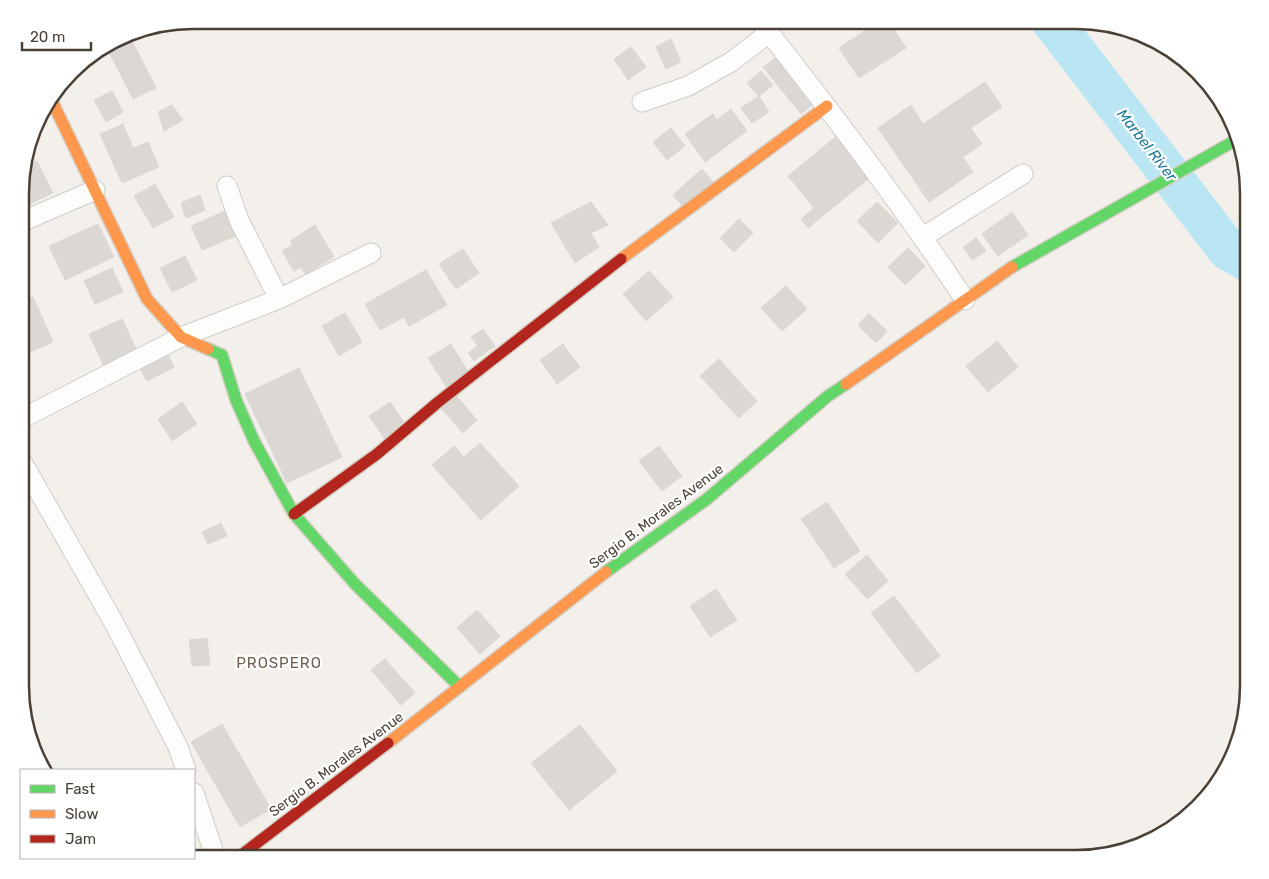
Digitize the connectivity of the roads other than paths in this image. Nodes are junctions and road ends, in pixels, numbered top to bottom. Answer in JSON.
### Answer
{"nodes":[{"id":1,"x":762,"y":29,"type":"edge"},
{"id":2,"x":766,"y":29,"type":"edge"},
{"id":3,"x":642,"y":102,"type":"dead end"},
{"id":4,"x":54,"y":106,"type":"edge"},
{"id":5,"x":827,"y":106,"type":"junction"},
{"id":6,"x":1232,"y":142,"type":"edge"},
{"id":7,"x":1023,"y":174,"type":"dead end"},
{"id":8,"x":227,"y":186,"type":"dead end"},
{"id":9,"x":95,"y":190,"type":"junction"},
{"id":10,"x":29,"y":219,"type":"edge"},
{"id":11,"x":923,"y":237,"type":"junction"},
{"id":12,"x":371,"y":253,"type":"dead end"},
{"id":13,"x":279,"y":299,"type":"junction"},
{"id":14,"x":965,"y":300,"type":"junction"},
{"id":15,"x":181,"y":337,"type":"junction"},
{"id":16,"x":29,"y":415,"type":"edge"},
{"id":17,"x":29,"y":472,"type":"edge"},
{"id":18,"x":294,"y":514,"type":"junction"},
{"id":19,"x":460,"y":687,"type":"junction"},
{"id":20,"x":186,"y":769,"type":"edge"},
{"id":21,"x":195,"y":796,"type":"edge"},
{"id":22,"x":213,"y":850,"type":"edge"},
{"id":23,"x":248,"y":850,"type":"edge"}],
"edges":[{"from":1,"to":3,"type":"street"},
{"from":2,"to":5,"type":"street"},
{"from":4,"to":9,"type":"street"},
{"from":5,"to":11,"type":"street"},
{"from":5,"to":18,"type":"street"},
{"from":6,"to":14,"type":"street","name":"Sergio B. Morales Avenue"},
{"from":7,"to":11,"type":"street"},
{"from":8,"to":13,"type":"street"},
{"from":9,"to":10,"type":"street"},
{"from":9,"to":15,"type":"street"},
{"from":11,"to":14,"type":"street"},
{"from":12,"to":13,"type":"street"},
{"from":13,"to":15,"type":"street"},
{"from":14,"to":19,"type":"street","name":"Sergio B. Morales Avenue"},
{"from":15,"to":16,"type":"street"},
{"from":15,"to":18,"type":"street"},
{"from":17,"to":20,"type":"street"},
{"from":18,"to":19,"type":"street"},
{"from":19,"to":23,"type":"street","name":"Sergio B. Morales Avenue"},
{"from":21,"to":22,"type":"street"}]}
